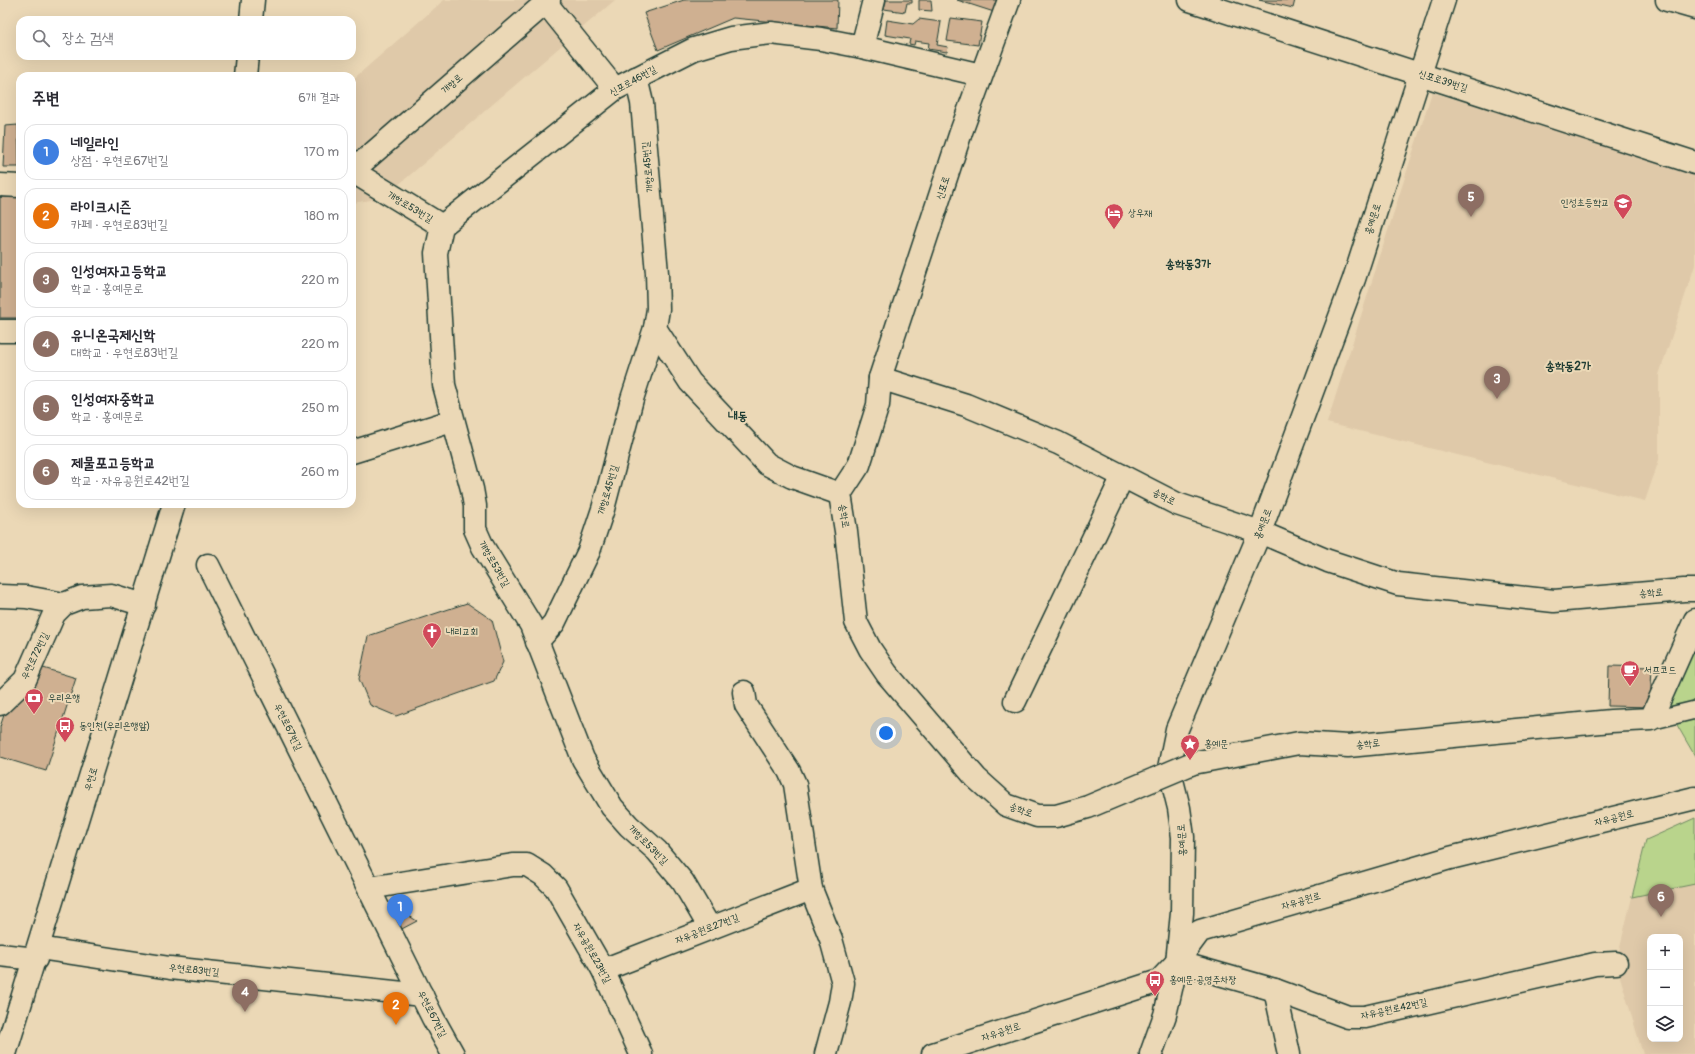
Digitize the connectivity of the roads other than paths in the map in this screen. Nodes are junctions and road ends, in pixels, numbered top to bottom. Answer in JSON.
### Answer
{"nodes":[{"id":1,"x":253,"y":0,"type":"edge"},
{"id":2,"x":874,"y":0,"type":"edge"},
{"id":3,"x":1009,"y":0,"type":"edge"},
{"id":4,"x":1190,"y":0,"type":"edge"},
{"id":5,"x":1444,"y":0,"type":"edge"},
{"id":6,"x":1668,"y":0,"type":"edge"},
{"id":7,"x":547,"y":1,"type":"edge"},
{"id":8,"x":1695,"y":8,"type":"edge"},
{"id":9,"x":251,"y":16,"type":"edge"},
{"id":10,"x":862,"y":47,"type":"junction"},
{"id":11,"x":247,"y":60,"type":"edge"},
{"id":12,"x":245,"y":72,"type":"edge"},
{"id":13,"x":1420,"y":74,"type":"junction"},
{"id":14,"x":981,"y":75,"type":"junction"},
{"id":15,"x":636,"y":78,"type":"junction"},
{"id":16,"x":615,"y":89,"type":"junction"},
{"id":17,"x":356,"y":163,"type":"edge"},
{"id":18,"x":1695,"y":163,"type":"edge"},
{"id":19,"x":356,"y":173,"type":"edge"},
{"id":20,"x":0,"y":185,"type":"edge"},
{"id":21,"x":16,"y":186,"type":"edge"},
{"id":22,"x":442,"y":226,"type":"junction"},
{"id":23,"x":655,"y":328,"type":"junction"},
{"id":24,"x":0,"y":331,"type":"edge"},
{"id":25,"x":16,"y":331,"type":"edge"},
{"id":26,"x":880,"y":378,"type":"junction"},
{"id":27,"x":452,"y":421,"type":"junction"},
{"id":28,"x":356,"y":451,"type":"edge"},
{"id":29,"x":1123,"y":476,"type":"junction"},
{"id":30,"x":840,"y":494,"type":"junction"},
{"id":31,"x":173,"y":508,"type":"edge"},
{"id":32,"x":1260,"y":532,"type":"junction"},
{"id":33,"x":208,"y":565,"type":"dead end"},
{"id":34,"x":1695,"y":590,"type":"edge"},
{"id":35,"x":0,"y":596,"type":"edge"},
{"id":36,"x":64,"y":604,"type":"junction"},
{"id":37,"x":144,"y":605,"type":"junction"},
{"id":38,"x":1695,"y":620,"type":"edge"},
{"id":39,"x":537,"y":642,"type":"junction"},
{"id":40,"x":744,"y":692,"type":"dead end"},
{"id":41,"x":1015,"y":701,"type":"dead end"},
{"id":42,"x":0,"y":704,"type":"edge"},
{"id":43,"x":1695,"y":710,"type":"edge"},
{"id":44,"x":1651,"y":719,"type":"junction"},
{"id":45,"x":1695,"y":798,"type":"edge"},
{"id":46,"x":369,"y":888,"type":"junction"},
{"id":47,"x":811,"y":889,"type":"junction"},
{"id":48,"x":710,"y":928,"type":"junction"},
{"id":49,"x":0,"y":954,"type":"edge"},
{"id":50,"x":37,"y":954,"type":"junction"},
{"id":51,"x":1177,"y":962,"type":"junction"},
{"id":52,"x":1616,"y":963,"type":"dead end"},
{"id":53,"x":603,"y":970,"type":"junction"},
{"id":54,"x":1275,"y":990,"type":"junction"},
{"id":55,"x":422,"y":996,"type":"junction"},
{"id":56,"x":5,"y":1054,"type":"edge"},
{"id":57,"x":453,"y":1054,"type":"edge"},
{"id":58,"x":641,"y":1054,"type":"edge"},
{"id":59,"x":826,"y":1054,"type":"edge"},
{"id":60,"x":933,"y":1054,"type":"edge"},
{"id":61,"x":1151,"y":1054,"type":"edge"},
{"id":62,"x":1289,"y":1054,"type":"edge"}],
"edges":[{"from":1,"to":9,"type":"street"},
{"from":2,"to":10,"type":"street"},
{"from":3,"to":14,"type":"street","name":"신포로"},
{"from":4,"to":13,"type":"street","name":"신포로39번길"},
{"from":5,"to":13,"type":"street","name":"홍예문로"},
{"from":6,"to":8,"type":"street"},
{"from":7,"to":16,"type":"street"},
{"from":7,"to":17,"type":"street","name":"개항로"},
{"from":10,"to":14,"type":"street","name":"신포로46번길"},
{"from":10,"to":15,"type":"street","name":"신포로46번길"},
{"from":11,"to":12,"type":"street"},
{"from":13,"to":18,"type":"street","name":"신포로39번길"},
{"from":13,"to":32,"type":"street","name":"홍예문로"},
{"from":14,"to":26,"type":"street","name":"신포로"},
{"from":15,"to":16,"type":"street","name":"신포로46번길"},
{"from":15,"to":23,"type":"street","name":"개항로45번길"},
{"from":16,"to":22,"type":"street","name":"신포로46번길"},
{"from":19,"to":22,"type":"street","name":"개항로53번길"},
{"from":20,"to":21,"type":"street"},
{"from":22,"to":27,"type":"street","name":"개항로53번길"},
{"from":23,"to":30,"type":"street"},
{"from":23,"to":39,"type":"street","name":"개항로45번길"},
{"from":24,"to":25,"type":"street"},
{"from":26,"to":29,"type":"street","name":"송학로"},
{"from":26,"to":30,"type":"street","name":"송학로"},
{"from":27,"to":28,"type":"street"},
{"from":27,"to":39,"type":"street","name":"개항로53번길"},
{"from":29,"to":32,"type":"street","name":"송학로"},
{"from":29,"to":41,"type":"street"},
{"from":30,"to":44,"type":"street","name":"송학로","bridge":true},
{"from":31,"to":37,"type":"street","name":"우현로"},
{"from":32,"to":34,"type":"street","name":"송학로"},
{"from":32,"to":51,"type":"street","name":"홍예문로"},
{"from":33,"to":46,"type":"street","name":"우현로67번길"},
{"from":35,"to":36,"type":"street"},
{"from":36,"to":37,"type":"street"},
{"from":36,"to":42,"type":"street","name":"우현로72번길"},
{"from":37,"to":50,"type":"street","name":"우현로"},
{"from":38,"to":44,"type":"street"},
{"from":39,"to":48,"type":"street","name":"개항로53번길"},
{"from":40,"to":47,"type":"street"},
{"from":43,"to":44,"type":"street"},
{"from":45,"to":51,"type":"street","name":"자유공원로"},
{"from":46,"to":53,"type":"street","name":"자유공원로23번길"},
{"from":46,"to":55,"type":"street","name":"우현로67번길"},
{"from":47,"to":48,"type":"street","name":"자유공원로27번길"},
{"from":47,"to":59,"type":"street"},
{"from":48,"to":53,"type":"street","name":"자유공원로27번길"},
{"from":49,"to":50,"type":"street","name":"우현로83번길"},
{"from":50,"to":55,"type":"street","name":"우현로83번길"},
{"from":50,"to":56,"type":"street","name":"우현로"},
{"from":51,"to":54,"type":"street","name":"자유공원로42번길"},
{"from":51,"to":60,"type":"street","name":"자유공원로"},
{"from":51,"to":61,"type":"street","name":"홍예문로"},
{"from":52,"to":54,"type":"street","name":"자유공원로42번길"},
{"from":53,"to":58,"type":"street","name":"자유공원로23번길"},
{"from":54,"to":62,"type":"street"},
{"from":55,"to":57,"type":"street","name":"우현로67번길"}]}
